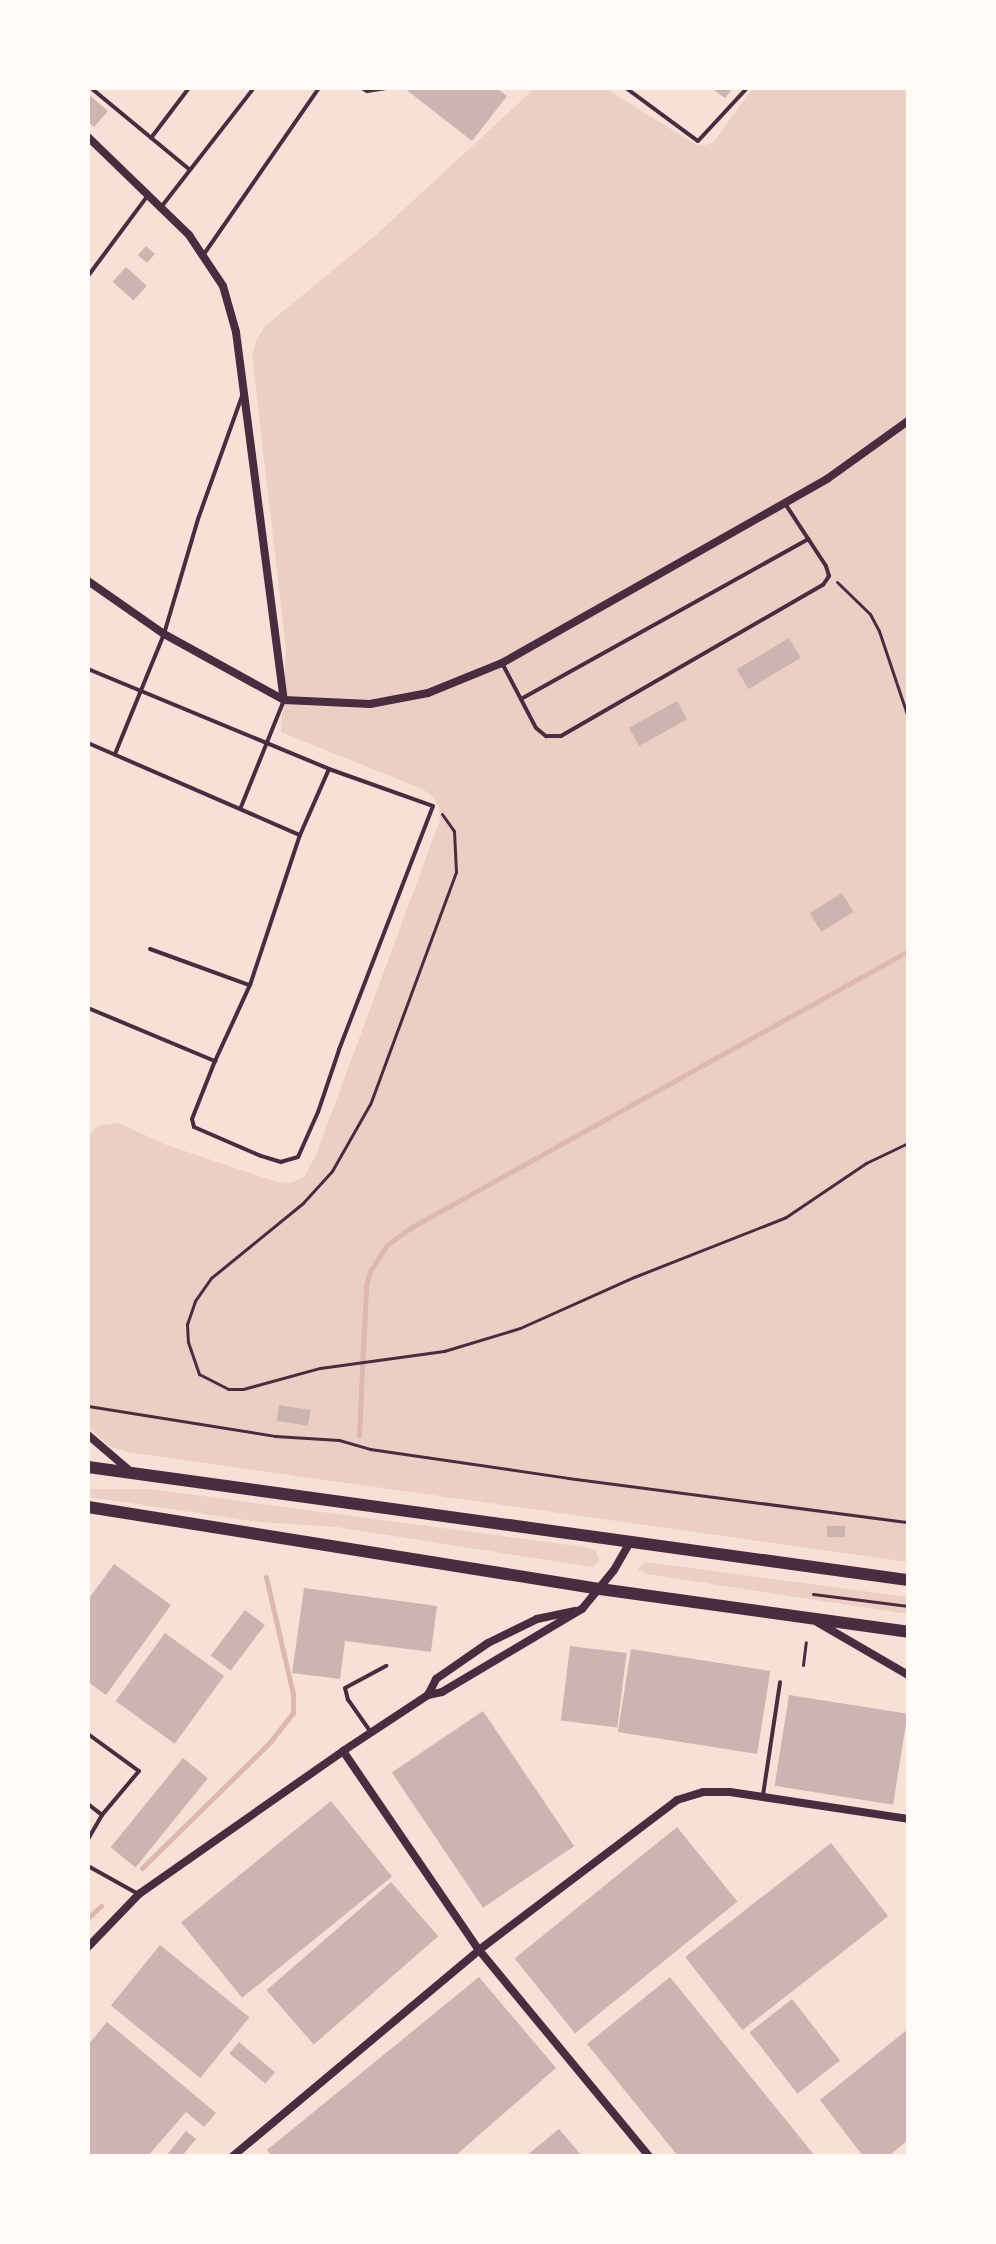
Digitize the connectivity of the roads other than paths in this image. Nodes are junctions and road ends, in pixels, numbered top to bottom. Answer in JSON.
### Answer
{"nodes":[{"id":1,"x":91,"y":88,"type":"edge"},
{"id":2,"x":189,"y":88,"type":"edge"},
{"id":3,"x":254,"y":88,"type":"edge"},
{"id":4,"x":319,"y":88,"type":"edge"},
{"id":5,"x":362,"y":88,"type":"edge"},
{"id":6,"x":385,"y":88,"type":"edge"},
{"id":7,"x":626,"y":88,"type":"edge"},
{"id":8,"x":747,"y":88,"type":"edge"},
{"id":9,"x":88,"y":137,"type":"edge"},
{"id":10,"x":151,"y":138,"type":"junction"},
{"id":11,"x":189,"y":169,"type":"junction"},
{"id":12,"x":149,"y":194,"type":"junction"},
{"id":13,"x":162,"y":206,"type":"junction"},
{"id":14,"x":204,"y":254,"type":"junction"},
{"id":15,"x":88,"y":276,"type":"edge"},
{"id":16,"x":243,"y":393,"type":"junction"},
{"id":17,"x":908,"y":421,"type":"edge"},
{"id":18,"x":785,"y":503,"type":"junction"},
{"id":19,"x":809,"y":539,"type":"junction"},
{"id":20,"x":88,"y":581,"type":"edge"},
{"id":21,"x":164,"y":634,"type":"junction"},
{"id":22,"x":502,"y":663,"type":"junction"},
{"id":23,"x":88,"y":669,"type":"edge"},
{"id":24,"x":140,"y":688,"type":"junction"},
{"id":25,"x":521,"y":699,"type":"junction"},
{"id":26,"x":284,"y":700,"type":"junction"},
{"id":27,"x":267,"y":741,"type":"junction"},
{"id":28,"x":88,"y":743,"type":"edge"},
{"id":29,"x":115,"y":754,"type":"junction"},
{"id":30,"x":329,"y":769,"type":"junction"},
{"id":31,"x":241,"y":807,"type":"junction"},
{"id":32,"x":300,"y":835,"type":"junction"},
{"id":33,"x":150,"y":949,"type":"dead end"},
{"id":34,"x":250,"y":985,"type":"junction"},
{"id":35,"x":88,"y":1008,"type":"edge"},
{"id":36,"x":215,"y":1061,"type":"junction"},
{"id":37,"x":88,"y":1435,"type":"edge"},
{"id":38,"x":88,"y":1467,"type":"edge"},
{"id":39,"x":130,"y":1471,"type":"junction"},
{"id":40,"x":88,"y":1507,"type":"edge"},
{"id":41,"x":88,"y":1514,"type":"edge"},
{"id":42,"x":147,"y":1516,"type":"junction"},
{"id":43,"x":630,"y":1542,"type":"junction"},
{"id":44,"x":908,"y":1580,"type":"edge"},
{"id":45,"x":600,"y":1589,"type":"junction"},
{"id":46,"x":582,"y":1609,"type":"junction"},
{"id":47,"x":810,"y":1617,"type":"junction"},
{"id":48,"x":908,"y":1632,"type":"edge"},
{"id":49,"x":386,"y":1666,"type":"dead end"},
{"id":50,"x":908,"y":1675,"type":"edge"},
{"id":51,"x":780,"y":1682,"type":"dead end"},
{"id":52,"x":428,"y":1695,"type":"junction"},
{"id":53,"x":372,"y":1733,"type":"junction"},
{"id":54,"x":88,"y":1734,"type":"edge"},
{"id":55,"x":343,"y":1751,"type":"junction"},
{"id":56,"x":763,"y":1798,"type":"junction"},
{"id":57,"x":88,"y":1804,"type":"edge"},
{"id":58,"x":102,"y":1815,"type":"junction"},
{"id":59,"x":908,"y":1819,"type":"edge"},
{"id":60,"x":88,"y":1839,"type":"edge"},
{"id":61,"x":88,"y":1866,"type":"edge"},
{"id":62,"x":139,"y":1894,"type":"junction"},
{"id":63,"x":88,"y":1947,"type":"edge"},
{"id":64,"x":479,"y":1950,"type":"junction"},
{"id":65,"x":233,"y":2156,"type":"edge"},
{"id":66,"x":649,"y":2156,"type":"edge"}],
"edges":[{"from":1,"to":10,"type":"lane"},
{"from":2,"to":10,"type":"lane"},
{"from":3,"to":11,"type":"lane"},
{"from":4,"to":14,"type":"lane"},
{"from":5,"to":6,"type":"lane"},
{"from":7,"to":8,"type":"lane"},
{"from":9,"to":12,"type":"street"},
{"from":10,"to":11,"type":"lane"},
{"from":11,"to":13,"type":"lane"},
{"from":12,"to":13,"type":"street"},
{"from":12,"to":15,"type":"lane"},
{"from":13,"to":14,"type":"street"},
{"from":14,"to":16,"type":"street"},
{"from":16,"to":21,"type":"lane"},
{"from":16,"to":26,"type":"street"},
{"from":17,"to":18,"type":"street"},
{"from":18,"to":19,"type":"lane"},
{"from":18,"to":22,"type":"street"},
{"from":19,"to":25,"type":"lane"},
{"from":19,"to":25,"type":"lane"},
{"from":20,"to":21,"type":"street"},
{"from":21,"to":24,"type":"lane"},
{"from":21,"to":26,"type":"street"},
{"from":22,"to":25,"type":"lane"},
{"from":22,"to":26,"type":"street"},
{"from":23,"to":24,"type":"lane"},
{"from":24,"to":27,"type":"lane"},
{"from":24,"to":29,"type":"lane"},
{"from":26,"to":27,"type":"lane"},
{"from":27,"to":30,"type":"lane"},
{"from":27,"to":31,"type":"lane"},
{"from":28,"to":29,"type":"lane"},
{"from":29,"to":31,"type":"lane"},
{"from":30,"to":32,"type":"lane"},
{"from":30,"to":36,"type":"lane"},
{"from":31,"to":32,"type":"lane"},
{"from":32,"to":34,"type":"lane"},
{"from":33,"to":34,"type":"lane"},
{"from":34,"to":36,"type":"lane"},
{"from":35,"to":36,"type":"lane"},
{"from":37,"to":39,"type":"street"},
{"from":38,"to":39,"type":"main road"},
{"from":39,"to":43,"type":"main road"},
{"from":40,"to":42,"type":"main road"},
{"from":41,"to":42,"type":"main road"},
{"from":42,"to":45,"type":"main road"},
{"from":43,"to":44,"type":"main road"},
{"from":43,"to":45,"type":"street"},
{"from":45,"to":46,"type":"street"},
{"from":45,"to":47,"type":"main road"},
{"from":46,"to":52,"type":"street"},
{"from":46,"to":52,"type":"street"},
{"from":47,"to":48,"type":"main road"},
{"from":47,"to":50,"type":"street"},
{"from":49,"to":53,"type":"lane"},
{"from":51,"to":56,"type":"lane"},
{"from":52,"to":53,"type":"street"},
{"from":53,"to":55,"type":"street"},
{"from":54,"to":58,"type":"lane"},
{"from":55,"to":62,"type":"street"},
{"from":55,"to":64,"type":"street"},
{"from":56,"to":59,"type":"street"},
{"from":56,"to":64,"type":"street"},
{"from":57,"to":58,"type":"lane"},
{"from":58,"to":60,"type":"lane"},
{"from":61,"to":62,"type":"lane"},
{"from":62,"to":63,"type":"street"},
{"from":64,"to":65,"type":"street"},
{"from":64,"to":66,"type":"street"}]}
